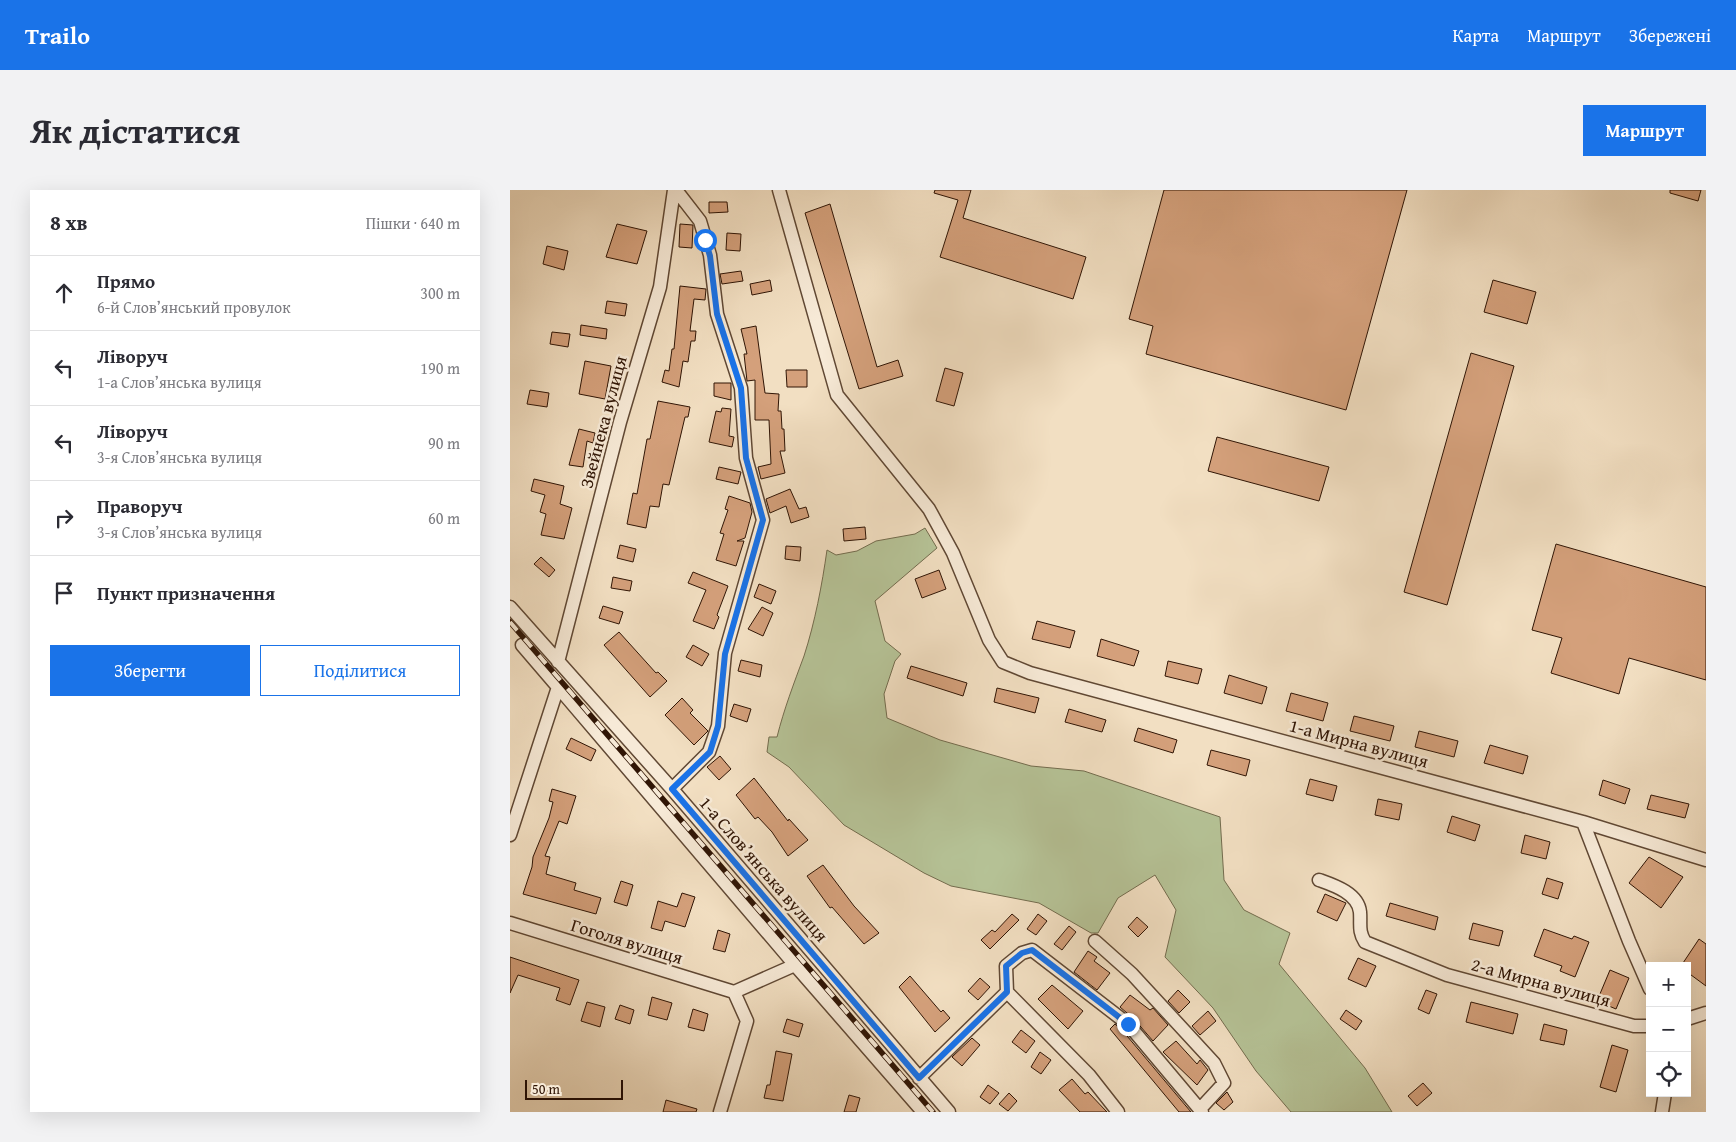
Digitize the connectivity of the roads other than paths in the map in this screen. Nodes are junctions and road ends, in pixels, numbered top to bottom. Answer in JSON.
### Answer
{"nodes":[{"id":1,"x":675,"y":190,"type":"edge"},
{"id":2,"x":780,"y":190,"type":"edge"},
{"id":3,"x":510,"y":607,"type":"edge"},
{"id":4,"x":522,"y":646,"type":"dead end"},
{"id":5,"x":558,"y":662,"type":"junction"},
{"id":6,"x":558,"y":687,"type":"junction"},
{"id":7,"x":672,"y":789,"type":"junction"},
{"id":8,"x":1583,"y":822,"type":"junction"},
{"id":9,"x":510,"y":835,"type":"edge"},
{"id":10,"x":1706,"y":860,"type":"edge"},
{"id":11,"x":1319,"y":880,"type":"dead end"},
{"id":12,"x":510,"y":923,"type":"edge"},
{"id":13,"x":1095,"y":941,"type":"dead end"},
{"id":14,"x":795,"y":965,"type":"junction"},
{"id":15,"x":1646,"y":980,"type":"edge"},
{"id":16,"x":734,"y":992,"type":"junction"},
{"id":17,"x":1007,"y":992,"type":"junction"},
{"id":18,"x":1706,"y":1014,"type":"edge"},
{"id":19,"x":1691,"y":1018,"type":"edge"},
{"id":20,"x":1646,"y":1026,"type":"edge"},
{"id":21,"x":919,"y":1078,"type":"junction"},
{"id":22,"x":1665,"y":1097,"type":"edge"},
{"id":23,"x":1201,"y":1110,"type":"edge"},
{"id":24,"x":720,"y":1112,"type":"edge"},
{"id":25,"x":923,"y":1112,"type":"edge"},
{"id":26,"x":949,"y":1112,"type":"edge"},
{"id":27,"x":1118,"y":1112,"type":"edge"},
{"id":28,"x":1662,"y":1112,"type":"edge"}],
"edges":[{"from":1,"to":5,"type":"street","name":"Звейнека вулиця"},
{"from":1,"to":7,"type":"street"},
{"from":2,"to":8,"type":"street","name":"1-а Мирна вулиця"},
{"from":3,"to":5,"type":"street","name":"1-а Слов’янська вулиця"},
{"from":4,"to":6,"type":"street"},
{"from":5,"to":7,"type":"street","name":"1-а Слов’янська вулиця"},
{"from":6,"to":9,"type":"street"},
{"from":6,"to":14,"type":"street"},
{"from":7,"to":21,"type":"street","name":"1-а Слов’янська вулиця"},
{"from":8,"to":10,"type":"street","name":"1-а Мирна вулиця"},
{"from":8,"to":15,"type":"street"},
{"from":11,"to":20,"type":"street","name":"2-а Мирна вулиця"},
{"from":12,"to":16,"type":"street","name":"Гоголя вулиця"},
{"from":13,"to":23,"type":"street"},
{"from":14,"to":16,"type":"street"},
{"from":14,"to":25,"type":"street"},
{"from":16,"to":24,"type":"street"},
{"from":17,"to":21,"type":"street"},
{"from":17,"to":23,"type":"street"},
{"from":17,"to":27,"type":"street"},
{"from":18,"to":19,"type":"street"},
{"from":21,"to":26,"type":"street","name":"1-а Слов’янська вулиця"},
{"from":22,"to":28,"type":"street"}]}
